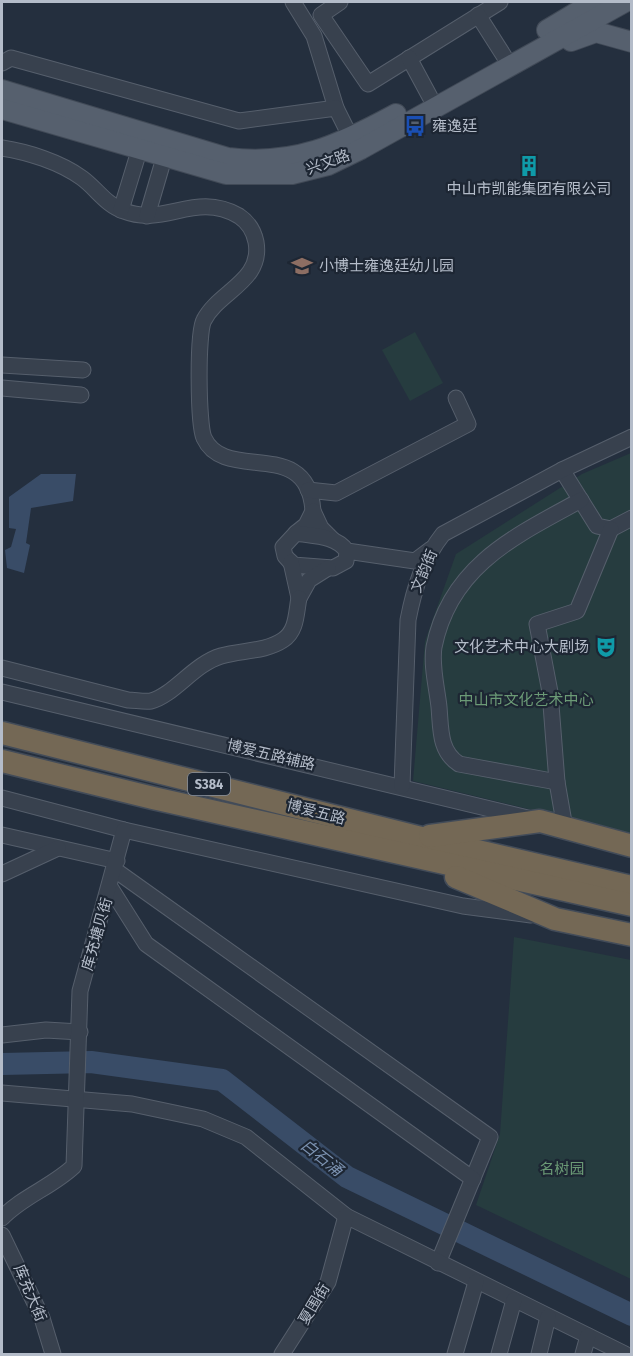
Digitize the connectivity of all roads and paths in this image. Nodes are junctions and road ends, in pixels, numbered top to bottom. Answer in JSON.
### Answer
{"nodes":[{"id":1,"x":293,"y":2,"type":"edge"},
{"id":2,"x":339,"y":2,"type":"edge"},
{"id":3,"x":500,"y":2,"type":"edge"},
{"id":4,"x":573,"y":2,"type":"edge"},
{"id":5,"x":594,"y":2,"type":"edge"},
{"id":6,"x":625,"y":2,"type":"edge"},
{"id":7,"x":478,"y":15,"type":"junction"},
{"id":8,"x":558,"y":23,"type":"junction"},
{"id":9,"x":632,"y":42,"type":"edge"},
{"id":10,"x":409,"y":58,"type":"junction"},
{"id":11,"x":2,"y":63,"type":"edge"},
{"id":12,"x":501,"y":63,"type":"junction"},
{"id":13,"x":2,"y":90,"type":"edge"},
{"id":14,"x":430,"y":97,"type":"junction"},
{"id":15,"x":336,"y":108,"type":"junction"},
{"id":16,"x":2,"y":109,"type":"edge"},
{"id":17,"x":351,"y":138,"type":"junction"},
{"id":18,"x":2,"y":148,"type":"edge"},
{"id":19,"x":139,"y":151,"type":"junction"},
{"id":20,"x":164,"y":158,"type":"junction"},
{"id":21,"x":121,"y":210,"type":"junction"},
{"id":22,"x":147,"y":216,"type":"junction"},
{"id":23,"x":2,"y":365,"type":"edge"},
{"id":24,"x":83,"y":370,"type":"dead end"},
{"id":25,"x":2,"y":388,"type":"edge"},
{"id":26,"x":81,"y":395,"type":"dead end"},
{"id":27,"x":456,"y":398,"type":"dead end"},
{"id":28,"x":632,"y":437,"type":"edge"},
{"id":29,"x":562,"y":470,"type":"junction"},
{"id":30,"x":308,"y":490,"type":"junction"},
{"id":31,"x":581,"y":500,"type":"junction"},
{"id":32,"x":313,"y":511,"type":"junction"},
{"id":33,"x":632,"y":518,"type":"edge"},
{"id":34,"x":611,"y":529,"type":"junction"},
{"id":35,"x":296,"y":533,"type":"junction"},
{"id":36,"x":332,"y":539,"type":"junction"},
{"id":37,"x":431,"y":549,"type":"junction"},
{"id":38,"x":347,"y":556,"type":"junction"},
{"id":39,"x":291,"y":562,"type":"junction"},
{"id":40,"x":328,"y":568,"type":"junction"},
{"id":41,"x":418,"y":581,"type":"junction"},
{"id":42,"x":299,"y":598,"type":"junction"},
{"id":43,"x":2,"y":668,"type":"edge"},
{"id":44,"x":2,"y":692,"type":"edge"},
{"id":45,"x":2,"y":721,"type":"edge"},
{"id":46,"x":2,"y":733,"type":"edge"},
{"id":47,"x":24,"y":737,"type":"junction"},
{"id":48,"x":2,"y":761,"type":"edge"},
{"id":49,"x":557,"y":782,"type":"junction"},
{"id":50,"x":402,"y":786,"type":"junction"},
{"id":51,"x":2,"y":798,"type":"edge"},
{"id":52,"x":540,"y":821,"type":"junction"},
{"id":53,"x":565,"y":828,"type":"junction"},
{"id":54,"x":124,"y":830,"type":"junction"},
{"id":55,"x":2,"y":835,"type":"edge"},
{"id":56,"x":411,"y":846,"type":"junction"},
{"id":57,"x":632,"y":846,"type":"edge"},
{"id":58,"x":58,"y":848,"type":"junction"},
{"id":59,"x":116,"y":866,"type":"junction"},
{"id":60,"x":2,"y":874,"type":"edge"},
{"id":61,"x":110,"y":886,"type":"junction"},
{"id":62,"x":632,"y":887,"type":"edge"},
{"id":63,"x":632,"y":905,"type":"edge"},
{"id":64,"x":555,"y":919,"type":"junction"},
{"id":65,"x":632,"y":935,"type":"edge"},
{"id":66,"x":2,"y":1035,"type":"edge"},
{"id":67,"x":80,"y":1036,"type":"junction"},
{"id":68,"x":2,"y":1093,"type":"edge"},
{"id":69,"x":77,"y":1100,"type":"junction"},
{"id":70,"x":473,"y":1179,"type":"junction"},
{"id":71,"x":346,"y":1216,"type":"junction"},
{"id":72,"x":2,"y":1218,"type":"edge"},
{"id":73,"x":2,"y":1235,"type":"edge"},
{"id":74,"x":441,"y":1258,"type":"junction"},
{"id":75,"x":476,"y":1282,"type":"junction"},
{"id":76,"x":514,"y":1300,"type":"junction"},
{"id":77,"x":548,"y":1317,"type":"junction"},
{"id":78,"x":588,"y":1336,"type":"junction"},
{"id":79,"x":53,"y":1354,"type":"edge"},
{"id":80,"x":282,"y":1354,"type":"edge"},
{"id":81,"x":455,"y":1354,"type":"edge"},
{"id":82,"x":499,"y":1354,"type":"edge"},
{"id":83,"x":539,"y":1354,"type":"edge"},
{"id":84,"x":583,"y":1354,"type":"edge"},
{"id":85,"x":625,"y":1354,"type":"edge"}],
"edges":[{"from":1,"to":15,"type":"street"},
{"from":2,"to":10,"type":"street"},
{"from":3,"to":7,"type":"street"},
{"from":4,"to":8,"type":"main road"},
{"from":5,"to":8,"type":"main road","name":"兴文路"},
{"from":6,"to":12,"type":"main road","name":"兴文路"},
{"from":7,"to":10,"type":"street"},
{"from":7,"to":12,"type":"street"},
{"from":8,"to":12,"type":"main road","name":"兴文路"},
{"from":9,"to":12,"type":"main road"},
{"from":10,"to":14,"type":"street"},
{"from":11,"to":15,"type":"street"},
{"from":12,"to":14,"type":"main road","name":"兴文路"},
{"from":12,"to":20,"type":"main road","name":"兴文路"},
{"from":13,"to":17,"type":"main road","name":"兴文路"},
{"from":14,"to":17,"type":"main road","name":"兴文路"},
{"from":15,"to":17,"type":"street"},
{"from":16,"to":19,"type":"main road","name":"兴文路"},
{"from":18,"to":21,"type":"street"},
{"from":19,"to":20,"type":"main road","name":"兴文路"},
{"from":19,"to":21,"type":"street"},
{"from":20,"to":22,"type":"street"},
{"from":21,"to":22,"type":"street"},
{"from":22,"to":30,"type":"street"},
{"from":23,"to":24,"type":"street"},
{"from":25,"to":26,"type":"street"},
{"from":27,"to":30,"type":"street"},
{"from":28,"to":29,"type":"street","name":"文韵街"},
{"from":29,"to":31,"type":"street"},
{"from":29,"to":37,"type":"street","name":"文韵街"},
{"from":30,"to":32,"type":"street"},
{"from":31,"to":34,"type":"street"},
{"from":31,"to":49,"type":"street"},
{"from":32,"to":35,"type":"street"},
{"from":32,"to":36,"type":"street"},
{"from":33,"to":34,"type":"street"},
{"from":34,"to":49,"type":"street"},
{"from":35,"to":36,"type":"street"},
{"from":35,"to":39,"type":"street"},
{"from":36,"to":38,"type":"street"},
{"from":37,"to":38,"type":"street"},
{"from":37,"to":41,"type":"street","name":"文韵街"},
{"from":38,"to":40,"type":"street"},
{"from":38,"to":41,"type":"street"},
{"from":39,"to":40,"type":"street"},
{"from":39,"to":42,"type":"street"},
{"from":40,"to":42,"type":"street"},
{"from":41,"to":50,"type":"street","name":"文韵街"},
{"from":42,"to":43,"type":"street"},
{"from":44,"to":50,"type":"street","name":"博爱五路辅路"},
{"from":45,"to":47,"type":"highway"},
{"from":46,"to":47,"type":"highway","name":"博爱五路","number":"S384"},
{"from":47,"to":56,"type":"highway","name":"博爱五路","number":"S384"},
{"from":48,"to":56,"type":"highway","name":"博爱五路","number":"S384"},
{"from":49,"to":53,"type":"street"},
{"from":50,"to":52,"type":"street","name":"博爱五路辅路"},
{"from":51,"to":54,"type":"street"},
{"from":52,"to":53,"type":"highway"},
{"from":52,"to":56,"type":"highway"},
{"from":53,"to":57,"type":"highway"},
{"from":54,"to":59,"type":"street","name":"库充塘贝街"},
{"from":54,"to":64,"type":"street"},
{"from":55,"to":58,"type":"street"},
{"from":56,"to":62,"type":"highway","name":"博爱五路","number":"S384"},
{"from":56,"to":63,"type":"highway","name":"博爱五路","number":"S384"},
{"from":56,"to":64,"type":"highway"},
{"from":58,"to":59,"type":"street"},
{"from":58,"to":60,"type":"street"},
{"from":59,"to":61,"type":"street","name":"库充塘贝街"},
{"from":59,"to":70,"type":"street"},
{"from":61,"to":67,"type":"street","name":"库充塘贝街"},
{"from":61,"to":70,"type":"street"},
{"from":64,"to":65,"type":"highway"},
{"from":66,"to":67,"type":"street"},
{"from":67,"to":69,"type":"street","name":"库充塘贝街"},
{"from":68,"to":69,"type":"street"},
{"from":69,"to":71,"type":"street"},
{"from":69,"to":72,"type":"street","name":"库充塘贝街"},
{"from":70,"to":74,"type":"street"},
{"from":71,"to":74,"type":"street"},
{"from":71,"to":80,"type":"street","name":"夏围街"},
{"from":73,"to":79,"type":"street","name":"库充大街"},
{"from":74,"to":75,"type":"street"},
{"from":75,"to":76,"type":"street"},
{"from":75,"to":81,"type":"street"},
{"from":76,"to":77,"type":"street"},
{"from":76,"to":82,"type":"street"},
{"from":77,"to":78,"type":"street"},
{"from":77,"to":83,"type":"street"},
{"from":78,"to":84,"type":"street"},
{"from":78,"to":85,"type":"street"}]}
